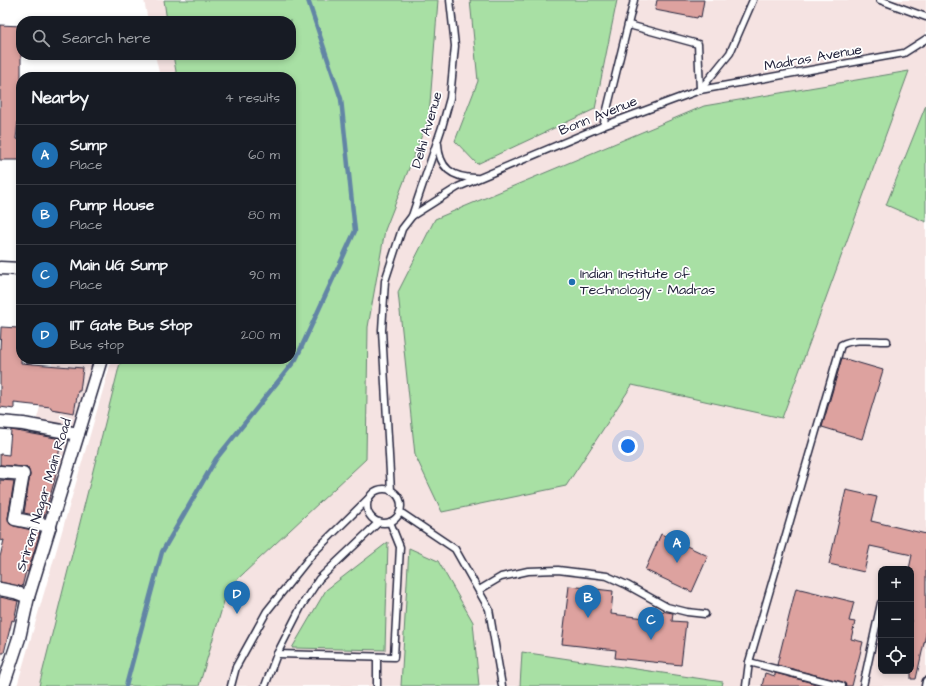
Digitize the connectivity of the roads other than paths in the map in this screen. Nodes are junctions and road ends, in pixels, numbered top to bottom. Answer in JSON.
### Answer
{"nodes":[{"id":1,"x":450,"y":0,"type":"edge"},
{"id":2,"x":634,"y":0,"type":"edge"},
{"id":3,"x":753,"y":0,"type":"edge"},
{"id":4,"x":880,"y":0,"type":"edge"},
{"id":5,"x":926,"y":17,"type":"edge"},
{"id":6,"x":629,"y":25,"type":"junction"},
{"id":7,"x":926,"y":39,"type":"edge"},
{"id":8,"x":700,"y":90,"type":"junction"},
{"id":9,"x":603,"y":126,"type":"junction"},
{"id":10,"x":438,"y":140,"type":"junction"},
{"id":11,"x":479,"y":178,"type":"junction"},
{"id":12,"x":412,"y":216,"type":"junction"},
{"id":13,"x":0,"y":268,"type":"edge"},
{"id":14,"x":16,"y":269,"type":"edge"},
{"id":15,"x":887,"y":341,"type":"dead end"},
{"id":16,"x":99,"y":364,"type":"edge"},
{"id":17,"x":0,"y":422,"type":"edge"},
{"id":18,"x":78,"y":434,"type":"junction"},
{"id":19,"x":0,"y":472,"type":"edge"},
{"id":20,"x":391,"y":491,"type":"junction"},
{"id":21,"x":368,"y":499,"type":"junction"},
{"id":22,"x":400,"y":512,"type":"junction"},
{"id":23,"x":379,"y":522,"type":"junction"},
{"id":24,"x":390,"y":522,"type":"junction"},
{"id":25,"x":50,"y":526,"type":"junction"},
{"id":26,"x":0,"y":589,"type":"edge"},
{"id":27,"x":479,"y":590,"type":"junction"},
{"id":28,"x":28,"y":597,"type":"junction"},
{"id":29,"x":705,"y":614,"type":"dead end"},
{"id":30,"x":878,"y":617,"type":"edge"},
{"id":31,"x":277,"y":654,"type":"junction"},
{"id":32,"x":378,"y":657,"type":"junction"},
{"id":33,"x":749,"y":662,"type":"junction"},
{"id":34,"x":926,"y":681,"type":"edge"},
{"id":35,"x":3,"y":686,"type":"edge"},
{"id":36,"x":230,"y":686,"type":"edge"},
{"id":37,"x":265,"y":686,"type":"edge"},
{"id":38,"x":376,"y":686,"type":"edge"},
{"id":39,"x":502,"y":686,"type":"edge"},
{"id":40,"x":746,"y":686,"type":"edge"},
{"id":41,"x":842,"y":686,"type":"edge"},
{"id":42,"x":863,"y":686,"type":"edge"},
{"id":43,"x":925,"y":686,"type":"edge"}],
"edges":[{"from":1,"to":10,"type":"lane","name":"Delhi Avenue"},
{"from":2,"to":6,"type":"lane"},
{"from":3,"to":8,"type":"lane"},
{"from":4,"to":5,"type":"lane"},
{"from":6,"to":8,"type":"lane"},
{"from":6,"to":9,"type":"lane"},
{"from":7,"to":8,"type":"lane","name":"Madras Avenue"},
{"from":8,"to":9,"type":"lane","name":"Bonn Avenue"},
{"from":9,"to":11,"type":"lane","name":"Bonn Avenue"},
{"from":10,"to":11,"type":"lane"},
{"from":10,"to":12,"type":"lane","name":"Delhi Avenue"},
{"from":11,"to":12,"type":"lane","name":"Bonn Avenue"},
{"from":12,"to":20,"type":"lane"},
{"from":13,"to":14,"type":"street"},
{"from":15,"to":33,"type":"lane"},
{"from":16,"to":18,"type":"street","name":"Sriram Nagar Main Road"},
{"from":17,"to":18,"type":"street"},
{"from":18,"to":25,"type":"street","name":"Sriram Nagar Main Road"},
{"from":19,"to":25,"type":"street"},
{"from":20,"to":21,"type":"lane"},
{"from":20,"to":22,"type":"lane"},
{"from":21,"to":23,"type":"lane"},
{"from":21,"to":36,"type":"lane"},
{"from":22,"to":24,"type":"lane"},
{"from":22,"to":27,"type":"lane"},
{"from":23,"to":24,"type":"lane"},
{"from":23,"to":31,"type":"lane"},
{"from":24,"to":32,"type":"lane"},
{"from":25,"to":28,"type":"street","name":"Sriram Nagar Main Road"},
{"from":26,"to":28,"type":"street"},
{"from":27,"to":29,"type":"lane"},
{"from":27,"to":39,"type":"lane"},
{"from":28,"to":35,"type":"street","name":"Sriram Nagar Main Road"},
{"from":30,"to":42,"type":"lane"},
{"from":31,"to":32,"type":"lane"},
{"from":31,"to":37,"type":"lane"},
{"from":32,"to":38,"type":"lane"},
{"from":33,"to":40,"type":"lane"},
{"from":33,"to":41,"type":"lane"},
{"from":34,"to":43,"type":"lane"}]}
